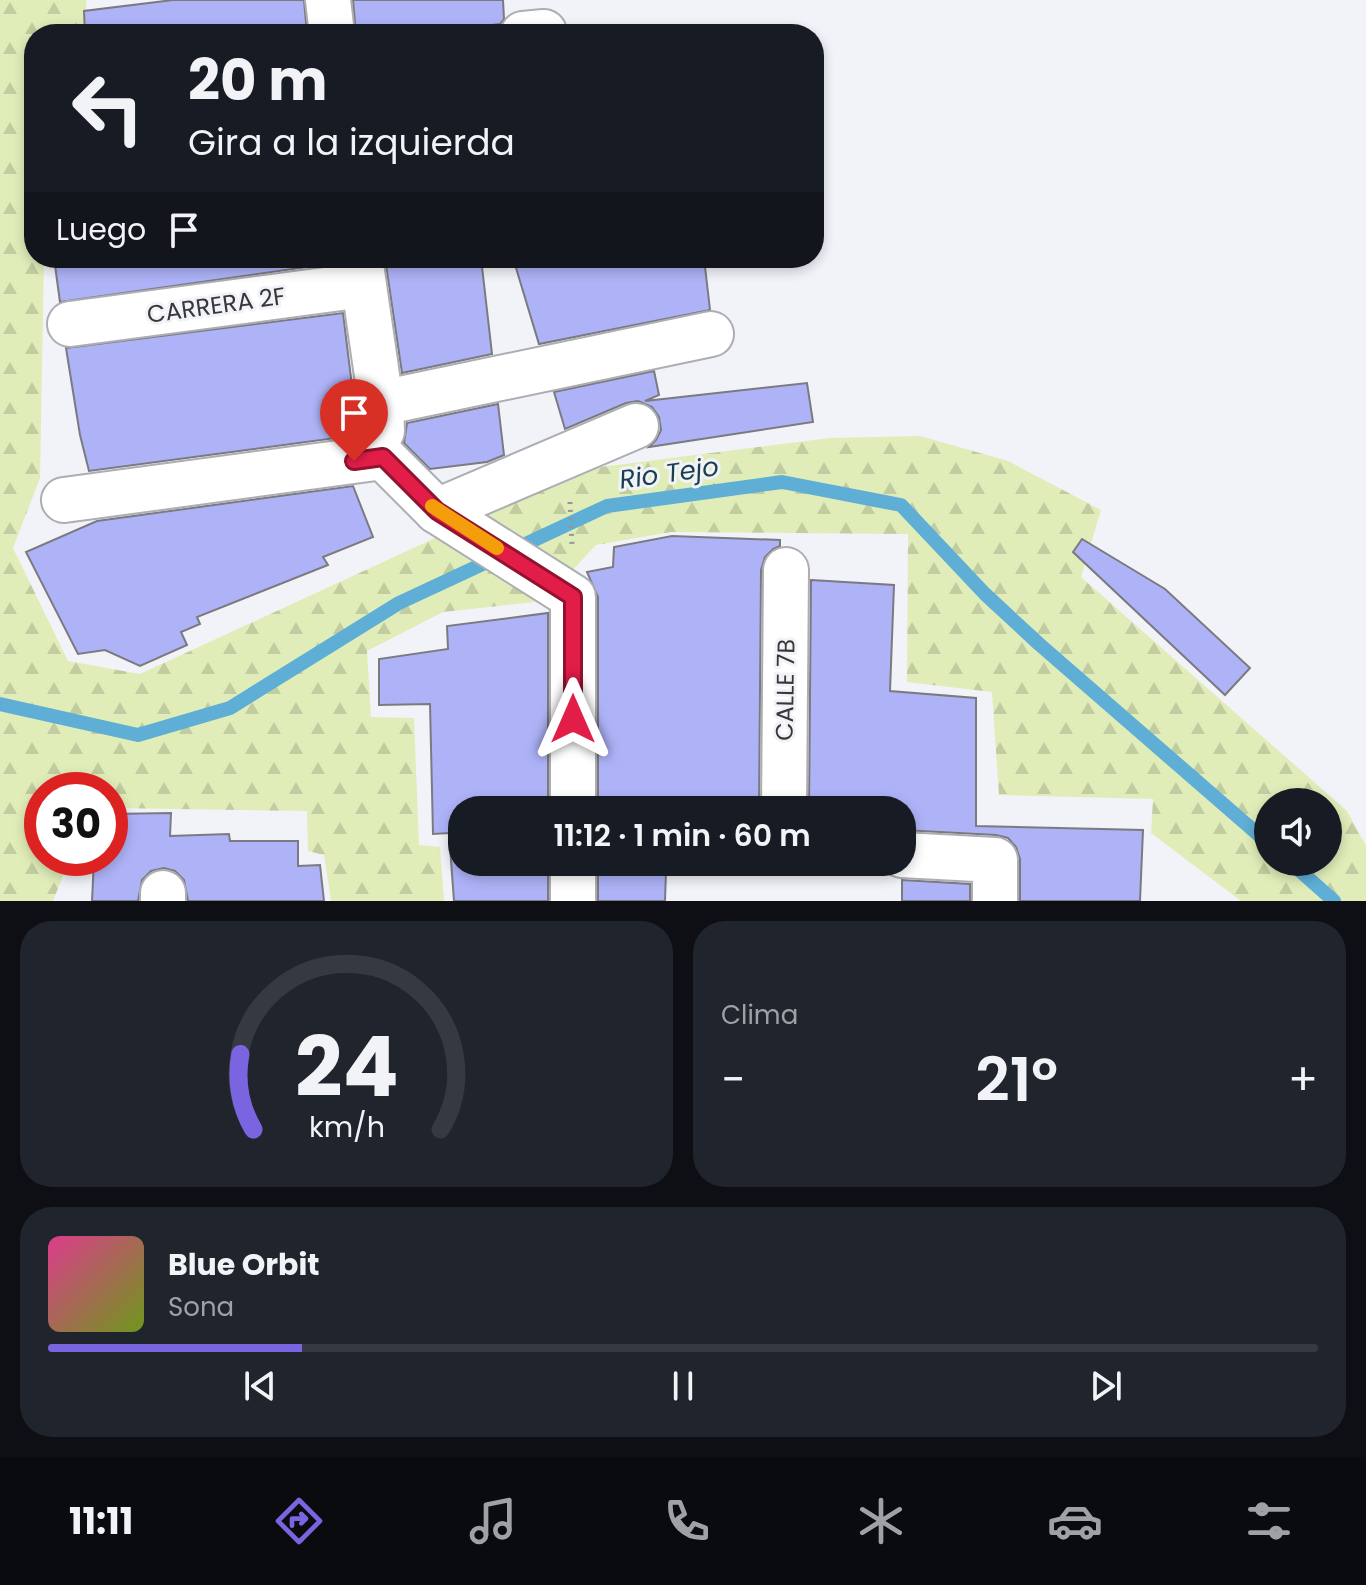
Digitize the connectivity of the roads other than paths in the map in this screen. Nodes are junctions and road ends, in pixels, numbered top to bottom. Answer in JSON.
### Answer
{"nodes":[{"id":1,"x":328,"y":0,"type":"edge"},
{"id":2,"x":331,"y":24,"type":"edge"},
{"id":3,"x":361,"y":272,"type":"edge"},
{"id":4,"x":70,"y":324,"type":"dead end"},
{"id":5,"x":711,"y":334,"type":"dead end"},
{"id":6,"x":381,"y":403,"type":"junction"},
{"id":7,"x":636,"y":426,"type":"dead end"},
{"id":8,"x":383,"y":457,"type":"junction"},
{"id":9,"x":64,"y":500,"type":"dead end"},
{"id":10,"x":448,"y":517,"type":"junction"},
{"id":11,"x":786,"y":570,"type":"dead end"},
{"id":12,"x":573,"y":796,"type":"edge"},
{"id":13,"x":784,"y":796,"type":"edge"},
{"id":14,"x":916,"y":859,"type":"edge"},
{"id":15,"x":573,"y":876,"type":"edge"},
{"id":16,"x":995,"y":880,"type":"edge"},
{"id":17,"x":573,"y":901,"type":"edge"}],
"edges":[{"from":1,"to":2,"type":"street"},
{"from":3,"to":4,"type":"street","name":"CARRERA 2F"},
{"from":3,"to":6,"type":"street"},
{"from":5,"to":6,"type":"street"},
{"from":6,"to":8,"type":"street"},
{"from":7,"to":10,"type":"street"},
{"from":8,"to":9,"type":"street"},
{"from":8,"to":10,"type":"street"},
{"from":10,"to":12,"type":"street"},
{"from":11,"to":13,"type":"street","name":"CALLE 7B"},
{"from":14,"to":16,"type":"street"},
{"from":15,"to":17,"type":"street"}]}
